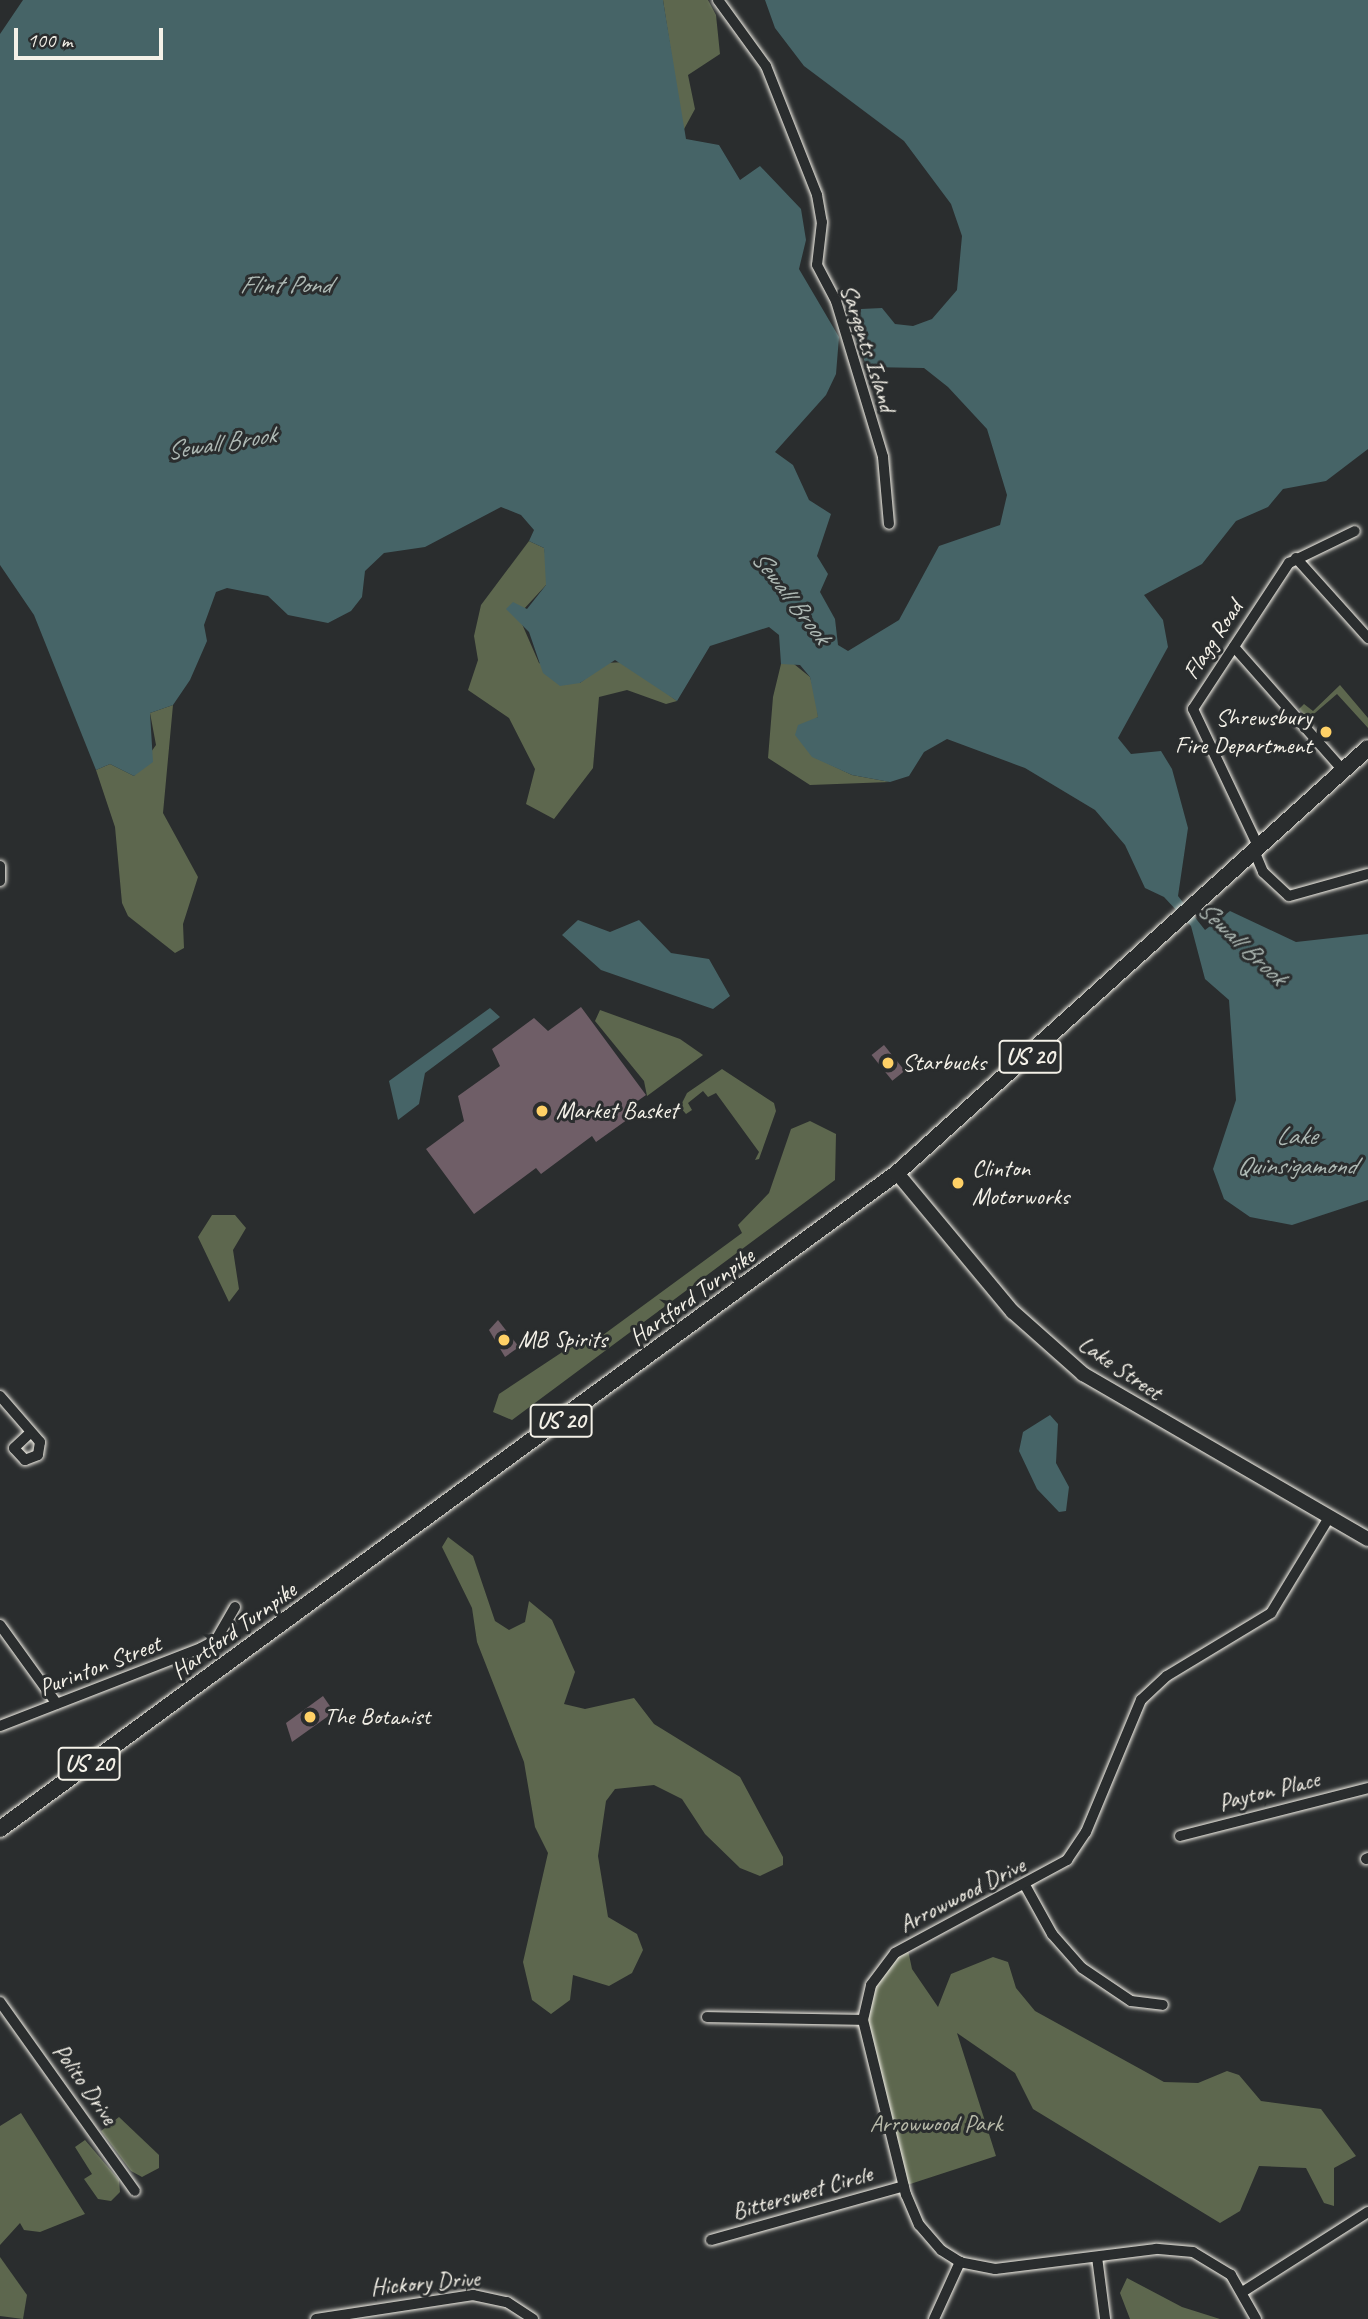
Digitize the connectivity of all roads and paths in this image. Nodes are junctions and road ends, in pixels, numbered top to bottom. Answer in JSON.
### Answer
{"nodes":[{"id":1,"x":718,"y":0,"type":"edge"},
{"id":2,"x":889,"y":524,"type":"dead end"},
{"id":3,"x":1355,"y":531,"type":"dead end"},
{"id":4,"x":1296,"y":558,"type":"junction"},
{"id":5,"x":1368,"y":638,"type":"edge"},
{"id":6,"x":1234,"y":647,"type":"junction"},
{"id":7,"x":1368,"y":748,"type":"edge"},
{"id":8,"x":1343,"y":770,"type":"junction"},
{"id":9,"x":1257,"y":850,"type":"junction"},
{"id":10,"x":0,"y":866,"type":"edge"},
{"id":11,"x":1368,"y":874,"type":"edge"},
{"id":12,"x":0,"y":881,"type":"edge"},
{"id":13,"x":897,"y":1173,"type":"junction"},
{"id":14,"x":0,"y":1396,"type":"edge"},
{"id":15,"x":29,"y":1434,"type":"dead end"},
{"id":16,"x":1327,"y":1521,"type":"junction"},
{"id":17,"x":1368,"y":1538,"type":"edge"},
{"id":18,"x":235,"y":1606,"type":"dead end"},
{"id":19,"x":0,"y":1625,"type":"edge"},
{"id":20,"x":57,"y":1704,"type":"junction"},
{"id":21,"x":0,"y":1726,"type":"edge"},
{"id":22,"x":1368,"y":1788,"type":"edge"},
{"id":23,"x":0,"y":1829,"type":"edge"},
{"id":24,"x":1180,"y":1836,"type":"dead end"},
{"id":25,"x":1026,"y":1887,"type":"junction"},
{"id":26,"x":0,"y":2002,"type":"edge"},
{"id":27,"x":1163,"y":2005,"type":"dead end"},
{"id":28,"x":707,"y":2017,"type":"dead end"},
{"id":29,"x":863,"y":2020,"type":"junction"},
{"id":30,"x":904,"y":2186,"type":"junction"},
{"id":31,"x":135,"y":2191,"type":"dead end"},
{"id":32,"x":1368,"y":2212,"type":"edge"},
{"id":33,"x":711,"y":2240,"type":"dead end"},
{"id":34,"x":1097,"y":2257,"type":"junction"},
{"id":35,"x":960,"y":2262,"type":"junction"},
{"id":36,"x":1244,"y":2291,"type":"junction"},
{"id":37,"x":316,"y":2319,"type":"edge"},
{"id":38,"x":533,"y":2319,"type":"edge"},
{"id":39,"x":934,"y":2319,"type":"edge"},
{"id":40,"x":1105,"y":2319,"type":"edge"},
{"id":41,"x":1256,"y":2319,"type":"edge"}],
"edges":[{"from":1,"to":2,"type":"street","name":"Sargents Island"},
{"from":3,"to":4,"type":"street"},
{"from":4,"to":5,"type":"street"},
{"from":4,"to":6,"type":"street","name":"Flagg Road"},
{"from":6,"to":8,"type":"street"},
{"from":6,"to":9,"type":"street","name":"Flagg Road"},
{"from":7,"to":8,"type":"main road","name":"Hartford Turnpike","number":"US 20"},
{"from":8,"to":9,"type":"main road","name":"Hartford Turnpike","number":"US 20"},
{"from":9,"to":11,"type":"street"},
{"from":9,"to":13,"type":"main road","name":"Hartford Turnpike","number":"US 20"},
{"from":10,"to":12,"type":"street"},
{"from":13,"to":16,"type":"main road","name":"Lake Street"},
{"from":13,"to":23,"type":"main road","name":"Hartford Turnpike","number":"US 20"},
{"from":14,"to":15,"type":"street"},
{"from":16,"to":17,"type":"main road","name":"Lake Street"},
{"from":16,"to":25,"type":"street","name":"Arrowwood Drive"},
{"from":18,"to":20,"type":"street","name":"Purinton Street"},
{"from":19,"to":20,"type":"street"},
{"from":20,"to":21,"type":"street","name":"Purinton Street"},
{"from":22,"to":24,"type":"street","name":"Payton Place"},
{"from":25,"to":27,"type":"street"},
{"from":25,"to":29,"type":"street","name":"Arrowwood Drive"},
{"from":26,"to":31,"type":"street","name":"Polito Drive"},
{"from":28,"to":29,"type":"street"},
{"from":29,"to":30,"type":"street","name":"Arrowwood Drive"},
{"from":30,"to":33,"type":"street","name":"Bittersweet Circle"},
{"from":30,"to":35,"type":"street","name":"Arrowwood Drive"},
{"from":32,"to":36,"type":"street"},
{"from":34,"to":35,"type":"street","name":"Arrowwood Drive"},
{"from":34,"to":36,"type":"street","name":"Arrowwood Drive"},
{"from":34,"to":40,"type":"street"},
{"from":35,"to":39,"type":"street"},
{"from":36,"to":41,"type":"street","name":"Arrowwood Drive"},
{"from":37,"to":38,"type":"street","name":"Hickory Drive"}]}
